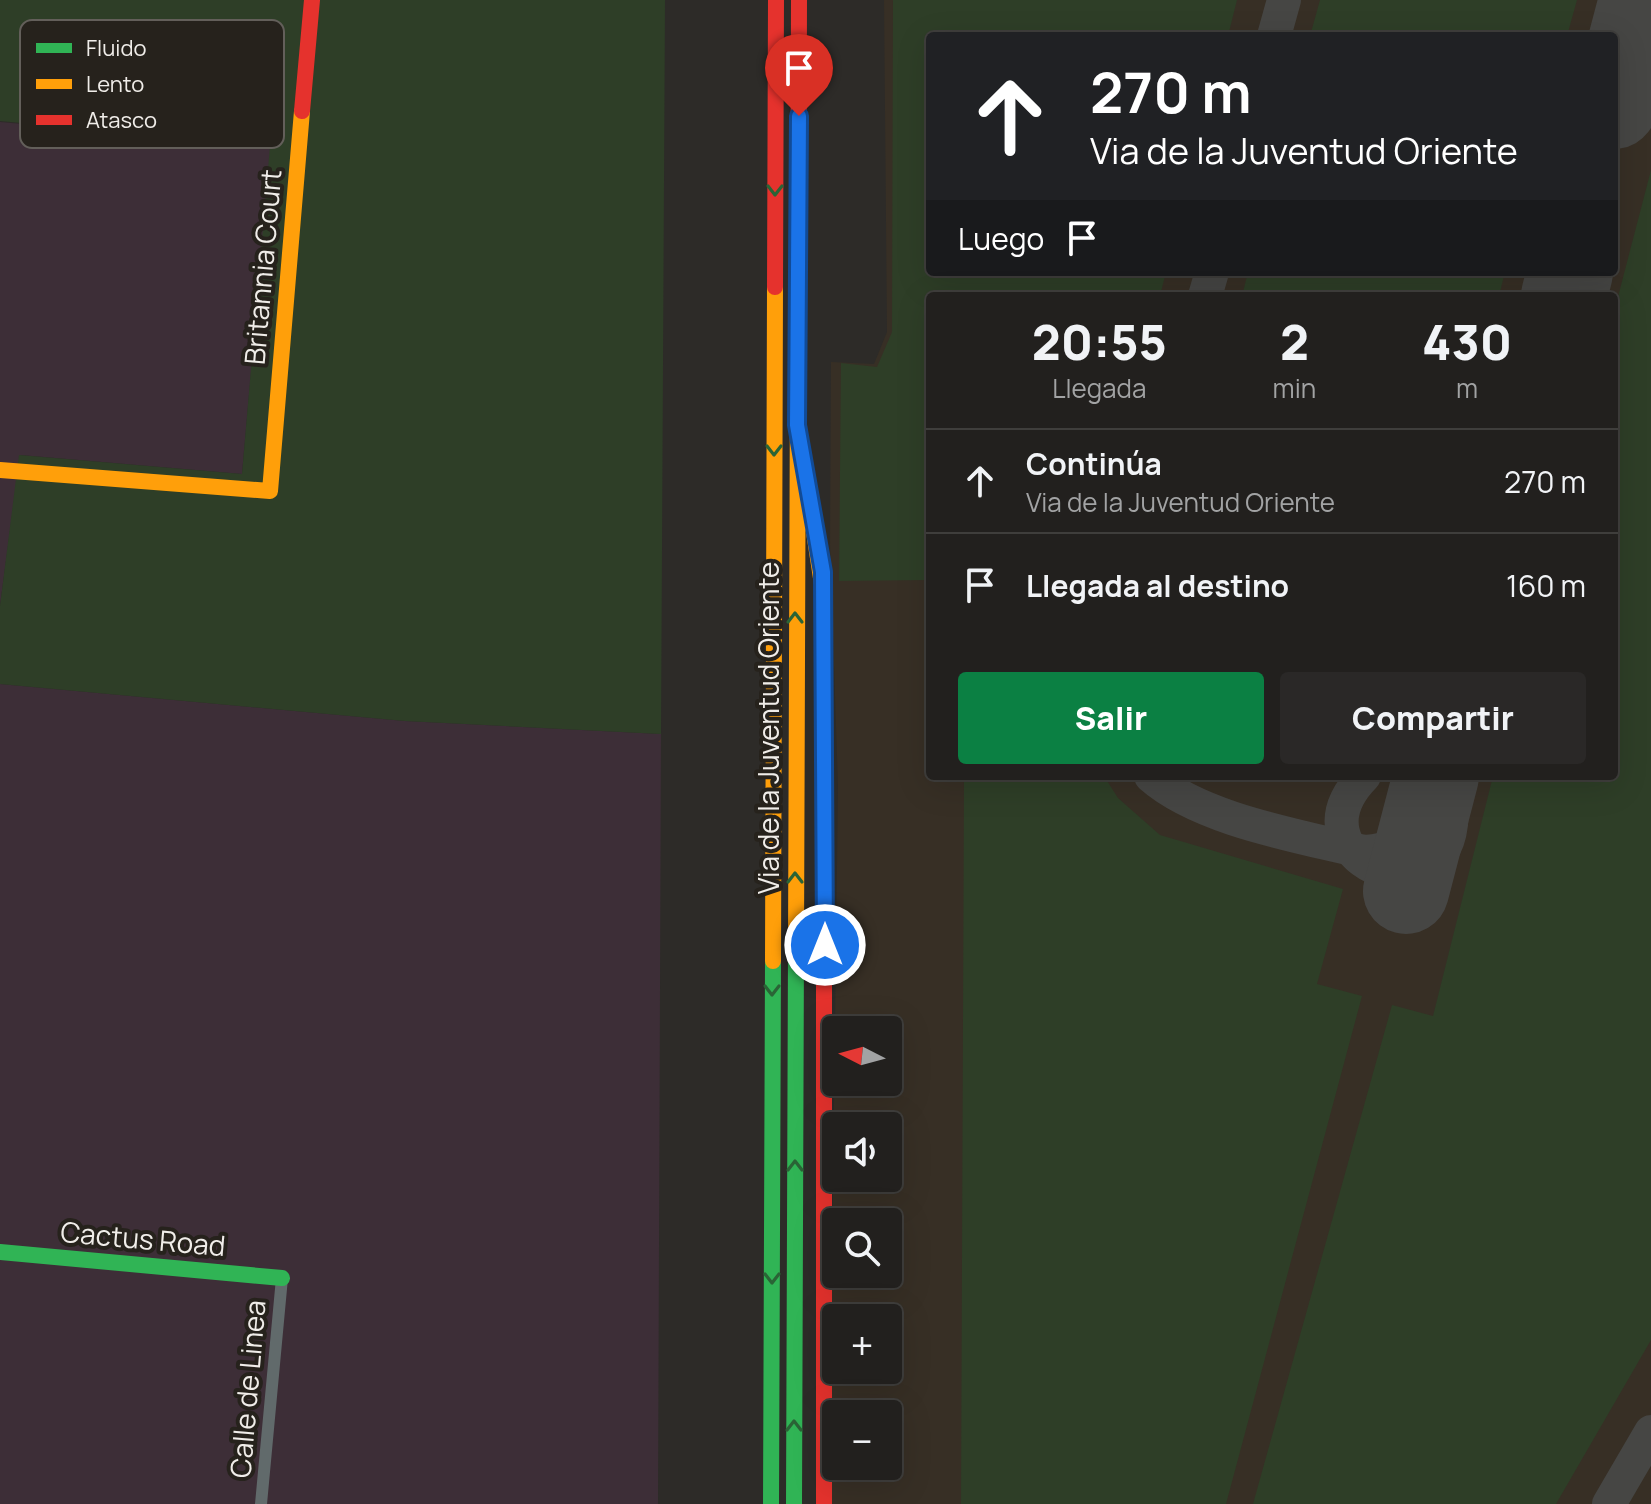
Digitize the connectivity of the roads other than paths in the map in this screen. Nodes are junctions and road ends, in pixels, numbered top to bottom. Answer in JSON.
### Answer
{"nodes":[{"id":1,"x":312,"y":0,"type":"edge"},
{"id":2,"x":776,"y":0,"type":"edge"},
{"id":3,"x":799,"y":0,"type":"edge"},
{"id":4,"x":797,"y":425,"type":"junction"},
{"id":5,"x":0,"y":470,"type":"edge"},
{"id":6,"x":0,"y":1252,"type":"edge"},
{"id":7,"x":282,"y":1278,"type":"joint"},
{"id":8,"x":261,"y":1504,"type":"edge"},
{"id":9,"x":771,"y":1504,"type":"edge"},
{"id":10,"x":794,"y":1504,"type":"edge"},
{"id":11,"x":824,"y":1504,"type":"edge"}],
"edges":[{"from":1,"to":5,"type":"main road","name":"Britannia Court"},
{"from":2,"to":9,"type":"main road","name":"Via de la Juventud Oriente","one_way":true},
{"from":3,"to":4,"type":"main road","name":"Via de la Juventud Oriente"},
{"from":10,"to":4,"type":"main road","name":"Via de la Juventud Oriente","one_way":true},
{"from":4,"to":11,"type":"main road"},
{"from":6,"to":7,"type":"main road","name":"Cactus Road"},
{"from":7,"to":8,"type":"street","name":"Calle de Linea"}]}
